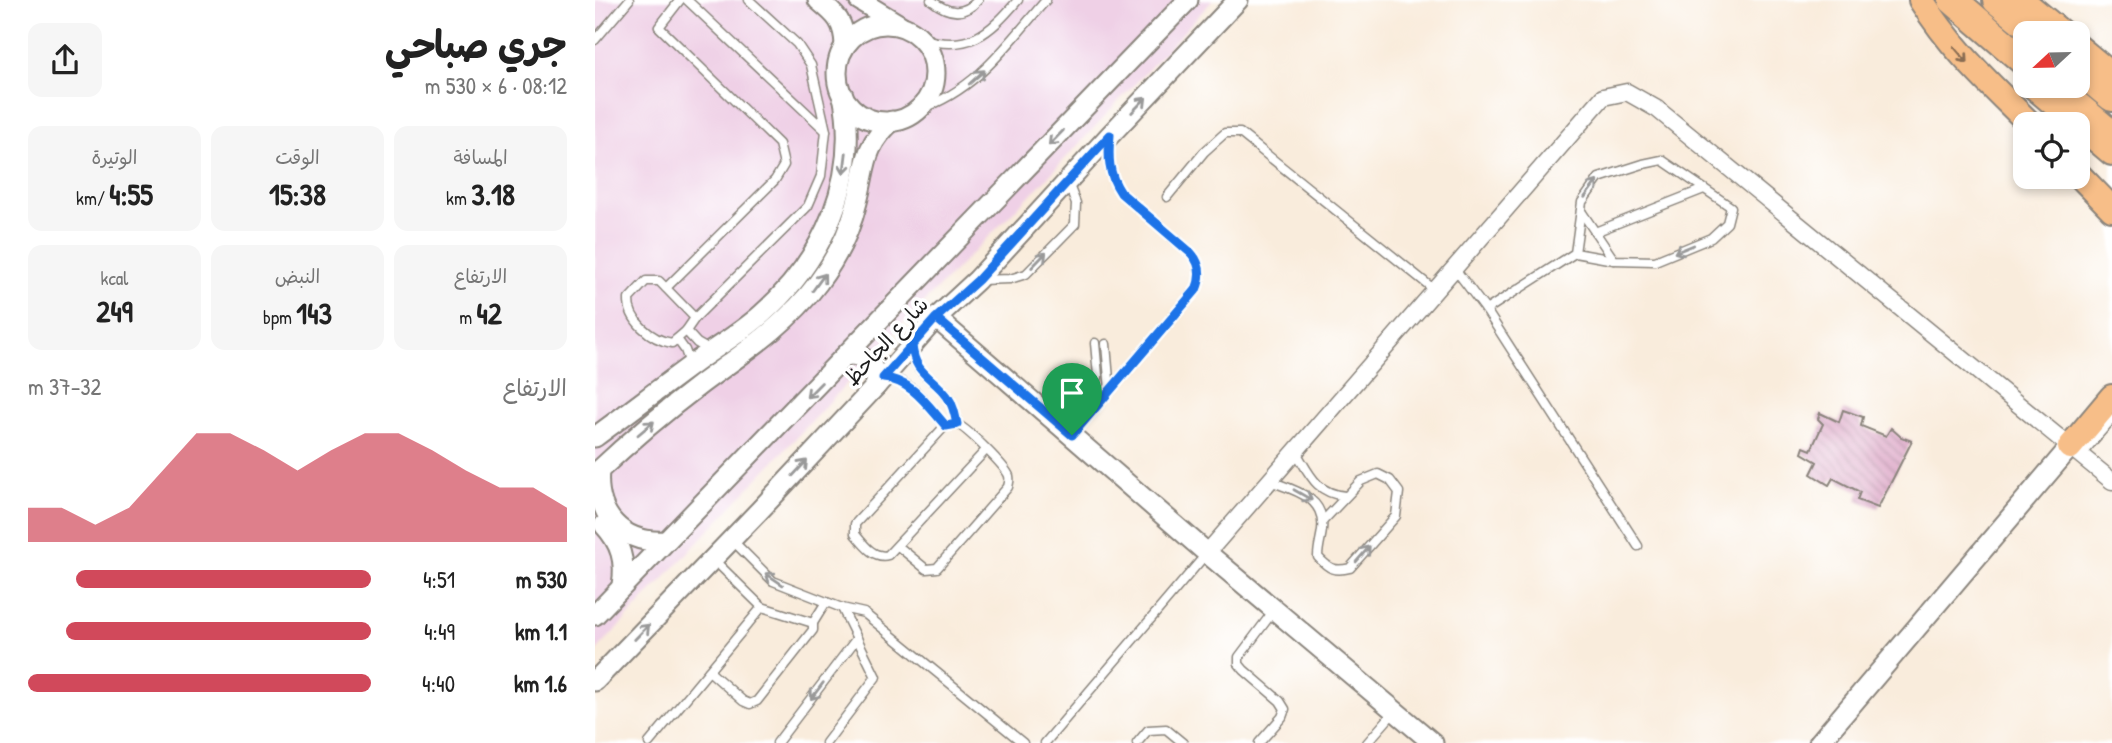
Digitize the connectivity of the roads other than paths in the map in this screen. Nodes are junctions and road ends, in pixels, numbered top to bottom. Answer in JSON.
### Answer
{"nodes":[{"id":1,"x":629,"y":0,"type":"edge"},
{"id":2,"x":680,"y":0,"type":"edge"},
{"id":3,"x":687,"y":0,"type":"edge"},
{"id":4,"x":750,"y":0,"type":"edge"},
{"id":5,"x":818,"y":0,"type":"edge"},
{"id":6,"x":859,"y":0,"type":"edge"},
{"id":7,"x":932,"y":0,"type":"edge"},
{"id":8,"x":978,"y":0,"type":"edge"},
{"id":9,"x":1018,"y":0,"type":"edge"},
{"id":10,"x":1046,"y":0,"type":"edge"},
{"id":11,"x":1188,"y":0,"type":"edge"},
{"id":12,"x":1238,"y":0,"type":"edge"},
{"id":13,"x":1921,"y":0,"type":"edge"},
{"id":14,"x":1932,"y":0,"type":"edge"},
{"id":15,"x":1953,"y":0,"type":"edge"},
{"id":16,"x":1997,"y":0,"type":"edge"},
{"id":17,"x":2022,"y":0,"type":"edge"},
{"id":18,"x":2022,"y":21,"type":"edge"},
{"id":19,"x":2047,"y":21,"type":"edge"},
{"id":20,"x":904,"y":27,"type":"junction"},
{"id":21,"x":921,"y":38,"type":"junction"},
{"id":22,"x":595,"y":40,"type":"edge"},
{"id":23,"x":845,"y":45,"type":"junction"},
{"id":24,"x":2013,"y":52,"type":"edge"},
{"id":25,"x":2090,"y":57,"type":"edge"},
{"id":26,"x":2013,"y":69,"type":"edge"},
{"id":27,"x":2112,"y":75,"type":"edge"},
{"id":28,"x":2090,"y":79,"type":"edge"},
{"id":29,"x":842,"y":95,"type":"junction"},
{"id":30,"x":2112,"y":97,"type":"edge"},
{"id":31,"x":2047,"y":98,"type":"edge"},
{"id":32,"x":2067,"y":98,"type":"edge"},
{"id":33,"x":918,"y":110,"type":"junction"},
{"id":34,"x":2018,"y":112,"type":"edge"},
{"id":35,"x":893,"y":121,"type":"junction"},
{"id":36,"x":826,"y":131,"type":"junction"},
{"id":37,"x":1110,"y":135,"type":"junction"},
{"id":38,"x":2112,"y":135,"type":"edge"},
{"id":39,"x":2112,"y":153,"type":"edge"},
{"id":40,"x":1067,"y":181,"type":"junction"},
{"id":41,"x":2090,"y":186,"type":"edge"},
{"id":42,"x":1704,"y":189,"type":"junction"},
{"id":43,"x":1167,"y":197,"type":"dead end"},
{"id":44,"x":2112,"y":209,"type":"edge"},
{"id":45,"x":1581,"y":211,"type":"junction"},
{"id":46,"x":1595,"y":232,"type":"junction"},
{"id":47,"x":1575,"y":253,"type":"junction"},
{"id":48,"x":1614,"y":260,"type":"junction"},
{"id":49,"x":1455,"y":270,"type":"junction"},
{"id":50,"x":978,"y":280,"type":"junction"},
{"id":51,"x":666,"y":288,"type":"junction"},
{"id":52,"x":1436,"y":291,"type":"junction"},
{"id":53,"x":1486,"y":310,"type":"junction"},
{"id":54,"x":695,"y":318,"type":"junction"},
{"id":55,"x":936,"y":318,"type":"junction"},
{"id":56,"x":687,"y":331,"type":"junction"},
{"id":57,"x":677,"y":339,"type":"junction"},
{"id":58,"x":1095,"y":343,"type":"dead end"},
{"id":59,"x":1106,"y":344,"type":"dead end"},
{"id":60,"x":912,"y":345,"type":"junction"},
{"id":61,"x":711,"y":351,"type":"junction"},
{"id":62,"x":848,"y":355,"type":"junction"},
{"id":63,"x":691,"y":365,"type":"junction"},
{"id":64,"x":880,"y":382,"type":"junction"},
{"id":65,"x":1110,"y":391,"type":"junction"},
{"id":66,"x":2112,"y":397,"type":"edge"},
{"id":67,"x":2112,"y":419,"type":"edge"},
{"id":68,"x":957,"y":424,"type":"junction"},
{"id":69,"x":946,"y":426,"type":"junction"},
{"id":70,"x":1066,"y":431,"type":"junction"},
{"id":71,"x":595,"y":437,"type":"edge"},
{"id":72,"x":986,"y":450,"type":"junction"},
{"id":73,"x":1296,"y":451,"type":"junction"},
{"id":74,"x":2075,"y":451,"type":"junction"},
{"id":75,"x":597,"y":472,"type":"edge"},
{"id":76,"x":1270,"y":481,"type":"junction"},
{"id":77,"x":2112,"y":481,"type":"edge"},
{"id":78,"x":1345,"y":496,"type":"junction"},
{"id":79,"x":595,"y":518,"type":"edge"},
{"id":80,"x":1322,"y":522,"type":"junction"},
{"id":81,"x":731,"y":540,"type":"junction"},
{"id":82,"x":666,"y":541,"type":"junction"},
{"id":83,"x":898,"y":546,"type":"junction"},
{"id":84,"x":1638,"y":546,"type":"dead end"},
{"id":85,"x":1207,"y":553,"type":"junction"},
{"id":86,"x":712,"y":558,"type":"junction"},
{"id":87,"x":622,"y":586,"type":"junction"},
{"id":88,"x":826,"y":603,"type":"junction"},
{"id":89,"x":762,"y":607,"type":"junction"},
{"id":90,"x":842,"y":608,"type":"junction"},
{"id":91,"x":1275,"y":609,"type":"junction"},
{"id":92,"x":595,"y":615,"type":"edge"},
{"id":93,"x":813,"y":623,"type":"junction"},
{"id":94,"x":857,"y":638,"type":"junction"},
{"id":95,"x":709,"y":671,"type":"junction"},
{"id":96,"x":595,"y":681,"type":"edge"},
{"id":97,"x":1395,"y":711,"type":"junction"},
{"id":98,"x":649,"y":743,"type":"edge"},
{"id":99,"x":777,"y":743,"type":"edge"},
{"id":100,"x":826,"y":743,"type":"edge"},
{"id":101,"x":1023,"y":743,"type":"edge"},
{"id":102,"x":1045,"y":743,"type":"edge"},
{"id":103,"x":1137,"y":743,"type":"edge"},
{"id":104,"x":1183,"y":743,"type":"edge"},
{"id":105,"x":1259,"y":743,"type":"edge"},
{"id":106,"x":1367,"y":743,"type":"edge"},
{"id":107,"x":1433,"y":743,"type":"edge"},
{"id":108,"x":1819,"y":743,"type":"edge"}],
"edges":[{"from":1,"to":22,"type":"lane"},
{"from":2,"to":51,"type":"lane"},
{"from":3,"to":36,"type":"lane"},
{"from":4,"to":36,"type":"lane"},
{"from":5,"to":23,"type":"street"},
{"from":6,"to":20,"type":"street"},
{"from":7,"to":8,"type":"lane"},
{"from":9,"to":21,"type":"lane"},
{"from":33,"to":10,"type":"lane","one_way":true},
{"from":11,"to":62,"type":"street","name":"شارع الجاحظ","one_way":true},
{"from":37,"to":12,"type":"street","name":"شارع الجاحظ","one_way":true},
{"from":13,"to":34,"type":"main road","one_way":true},
{"from":14,"to":26,"type":"main road"},
{"from":15,"to":24,"type":"highway"},
{"from":16,"to":18,"type":"highway"},
{"from":17,"to":19,"type":"main road"},
{"from":20,"to":21,"type":"street"},
{"from":20,"to":23,"type":"street"},
{"from":21,"to":33,"type":"street"},
{"from":23,"to":29,"type":"street"},
{"from":25,"to":27,"type":"main road"},
{"from":28,"to":30,"type":"highway"},
{"from":29,"to":35,"type":"street"},
{"from":29,"to":61,"type":"street","one_way":true},
{"from":31,"to":39,"type":"main road"},
{"from":32,"to":38,"type":"highway"},
{"from":33,"to":35,"type":"street"},
{"from":75,"to":35,"type":"street","one_way":true},
{"from":36,"to":54,"type":"lane"},
{"from":37,"to":40,"type":"street","name":"شارع الجاحظ"},
{"from":37,"to":65,"type":"lane"},
{"from":40,"to":50,"type":"street","name":"شارع الجاحظ"},
{"from":50,"to":40,"type":"lane","one_way":true},
{"from":41,"to":44,"type":"main road"},
{"from":45,"to":42,"type":"lane","one_way":true},
{"from":42,"to":46,"type":"lane"},
{"from":42,"to":48,"type":"lane","one_way":true},
{"from":43,"to":52,"type":"lane"},
{"from":45,"to":46,"type":"lane"},
{"from":45,"to":47,"type":"lane"},
{"from":46,"to":48,"type":"lane"},
{"from":47,"to":48,"type":"lane"},
{"from":47,"to":53,"type":"lane"},
{"from":49,"to":52,"type":"street"},
{"from":49,"to":53,"type":"lane"},
{"from":49,"to":74,"type":"street"},
{"from":50,"to":55,"type":"street","name":"شارع الجاحظ"},
{"from":51,"to":54,"type":"lane"},
{"from":51,"to":57,"type":"lane"},
{"from":52,"to":73,"type":"street"},
{"from":53,"to":84,"type":"lane"},
{"from":54,"to":56,"type":"lane"},
{"from":55,"to":60,"type":"street","name":"شارع الجاحظ"},
{"from":55,"to":70,"type":"street"},
{"from":56,"to":57,"type":"lane"},
{"from":56,"to":61,"type":"lane"},
{"from":57,"to":63,"type":"lane"},
{"from":58,"to":70,"type":"lane"},
{"from":59,"to":65,"type":"lane"},
{"from":60,"to":64,"type":"street","name":"شارع الجاحظ"},
{"from":60,"to":68,"type":"lane"},
{"from":61,"to":63,"type":"street"},
{"from":62,"to":64,"type":"street"},
{"from":62,"to":82,"type":"street","name":"شارع الجاحظ","one_way":true},
{"from":63,"to":71,"type":"street"},
{"from":64,"to":69,"type":"lane"},
{"from":81,"to":64,"type":"street","name":"شارع الجاحظ","one_way":true},
{"from":65,"to":70,"type":"lane"},
{"from":66,"to":74,"type":"main road"},
{"from":67,"to":74,"type":"lane"},
{"from":68,"to":69,"type":"lane"},
{"from":68,"to":72,"type":"lane"},
{"from":69,"to":83,"type":"lane"},
{"from":70,"to":85,"type":"street"},
{"from":72,"to":83,"type":"lane"},
{"from":72,"to":83,"type":"lane"},
{"from":73,"to":76,"type":"street"},
{"from":73,"to":78,"type":"lane"},
{"from":74,"to":77,"type":"street"},
{"from":74,"to":108,"type":"street"},
{"from":75,"to":82,"type":"street"},
{"from":76,"to":80,"type":"lane","one_way":true},
{"from":76,"to":85,"type":"street"},
{"from":78,"to":80,"type":"lane"},
{"from":80,"to":78,"type":"lane","one_way":true},
{"from":79,"to":87,"type":"street"},
{"from":81,"to":86,"type":"street","name":"شارع الجاحظ"},
{"from":88,"to":81,"type":"lane","one_way":true},
{"from":82,"to":87,"type":"street","name":"شارع الجاحظ"},
{"from":85,"to":91,"type":"street"},
{"from":85,"to":102,"type":"lane"},
{"from":86,"to":89,"type":"lane"},
{"from":96,"to":86,"type":"street","name":"شارع الجاحظ","one_way":true},
{"from":87,"to":92,"type":"street","name":"شارع الجاحظ"},
{"from":88,"to":90,"type":"lane"},
{"from":88,"to":93,"type":"lane"},
{"from":89,"to":93,"type":"lane"},
{"from":89,"to":95,"type":"lane"},
{"from":90,"to":94,"type":"lane"},
{"from":90,"to":101,"type":"lane"},
{"from":91,"to":97,"type":"street"},
{"from":91,"to":105,"type":"lane"},
{"from":93,"to":95,"type":"lane"},
{"from":94,"to":99,"type":"lane","one_way":true},
{"from":94,"to":100,"type":"lane"},
{"from":95,"to":98,"type":"lane"},
{"from":97,"to":106,"type":"lane"},
{"from":97,"to":107,"type":"street"},
{"from":103,"to":104,"type":"lane"}]}
